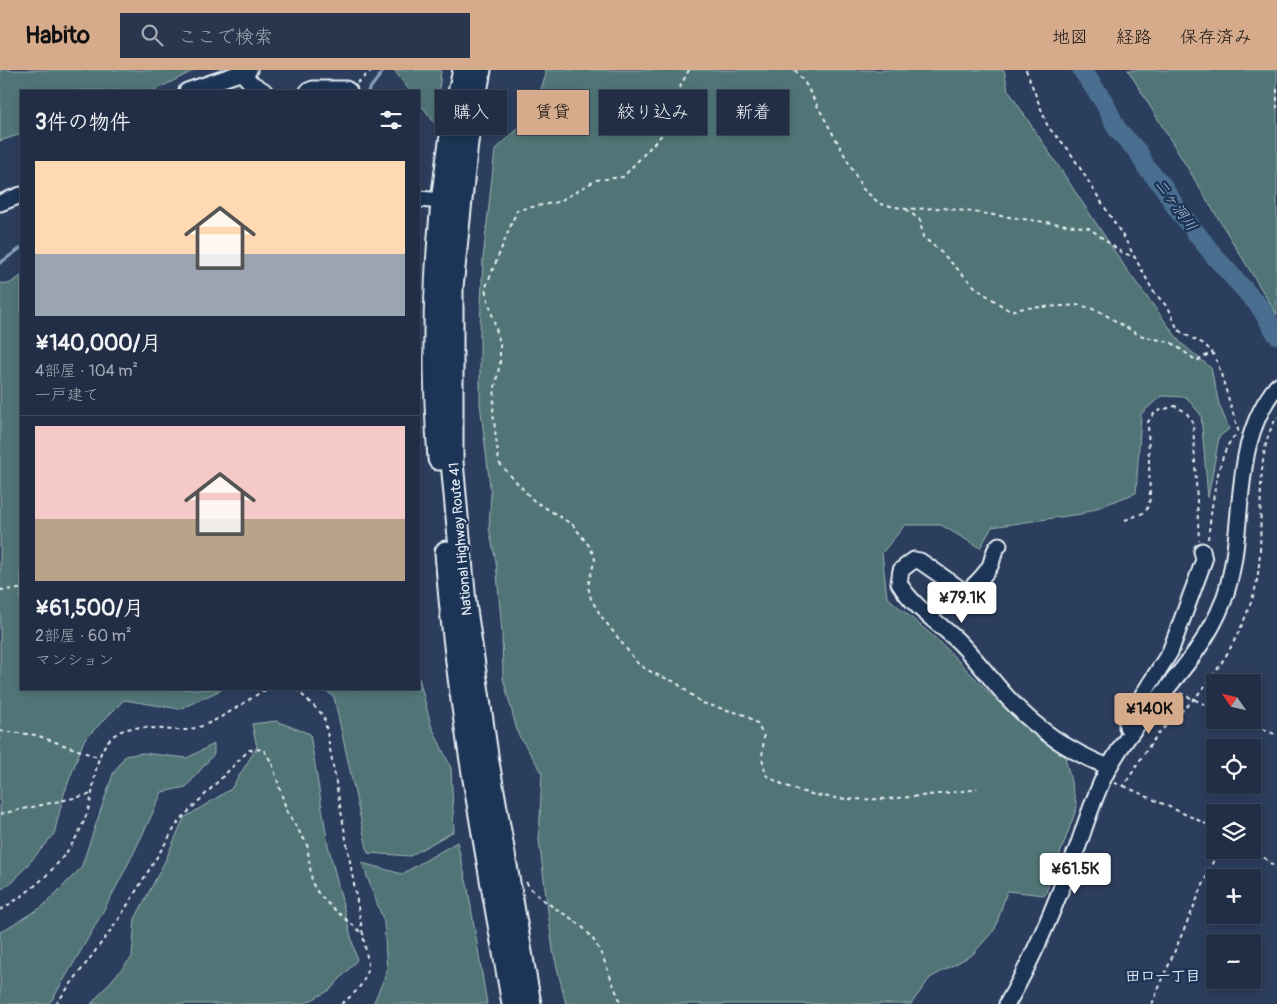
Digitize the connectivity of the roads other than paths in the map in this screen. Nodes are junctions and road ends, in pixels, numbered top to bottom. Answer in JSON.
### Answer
{"nodes":[{"id":1,"x":464,"y":70,"type":"edge"},
{"id":2,"x":480,"y":70,"type":"edge"},
{"id":3,"x":246,"y":72,"type":"edge"},
{"id":4,"x":190,"y":90,"type":"edge"},
{"id":5,"x":262,"y":90,"type":"edge"},
{"id":6,"x":310,"y":90,"type":"edge"},
{"id":7,"x":347,"y":90,"type":"edge"},
{"id":8,"x":20,"y":195,"type":"edge"},
{"id":9,"x":420,"y":199,"type":"edge"},
{"id":10,"x":442,"y":200,"type":"junction"},
{"id":11,"x":0,"y":203,"type":"edge"},
{"id":12,"x":1277,"y":386,"type":"edge"},
{"id":13,"x":999,"y":545,"type":"dead end"},
{"id":14,"x":1202,"y":551,"type":"road end"},
{"id":15,"x":1132,"y":731,"type":"junction"},
{"id":16,"x":1109,"y":767,"type":"junction"},
{"id":17,"x":513,"y":1004,"type":"edge"},
{"id":18,"x":530,"y":1004,"type":"edge"},
{"id":19,"x":1006,"y":1004,"type":"edge"}],
"edges":[{"from":1,"to":10,"type":"highway","name":"National Highway Route 41"},
{"from":2,"to":18,"type":"highway","name":"National Highway Route 41"},
{"from":3,"to":4,"type":"street"},
{"from":3,"to":5,"type":"street"},
{"from":6,"to":7,"type":"street"},
{"from":8,"to":11,"type":"street"},
{"from":9,"to":10,"type":"street"},
{"from":10,"to":17,"type":"highway","name":"National Highway Route 41"},
{"from":12,"to":15,"type":"street"},
{"from":13,"to":16,"type":"street"},
{"from":14,"to":15,"type":"street"},
{"from":15,"to":16,"type":"street"},
{"from":16,"to":19,"type":"street"}]}
